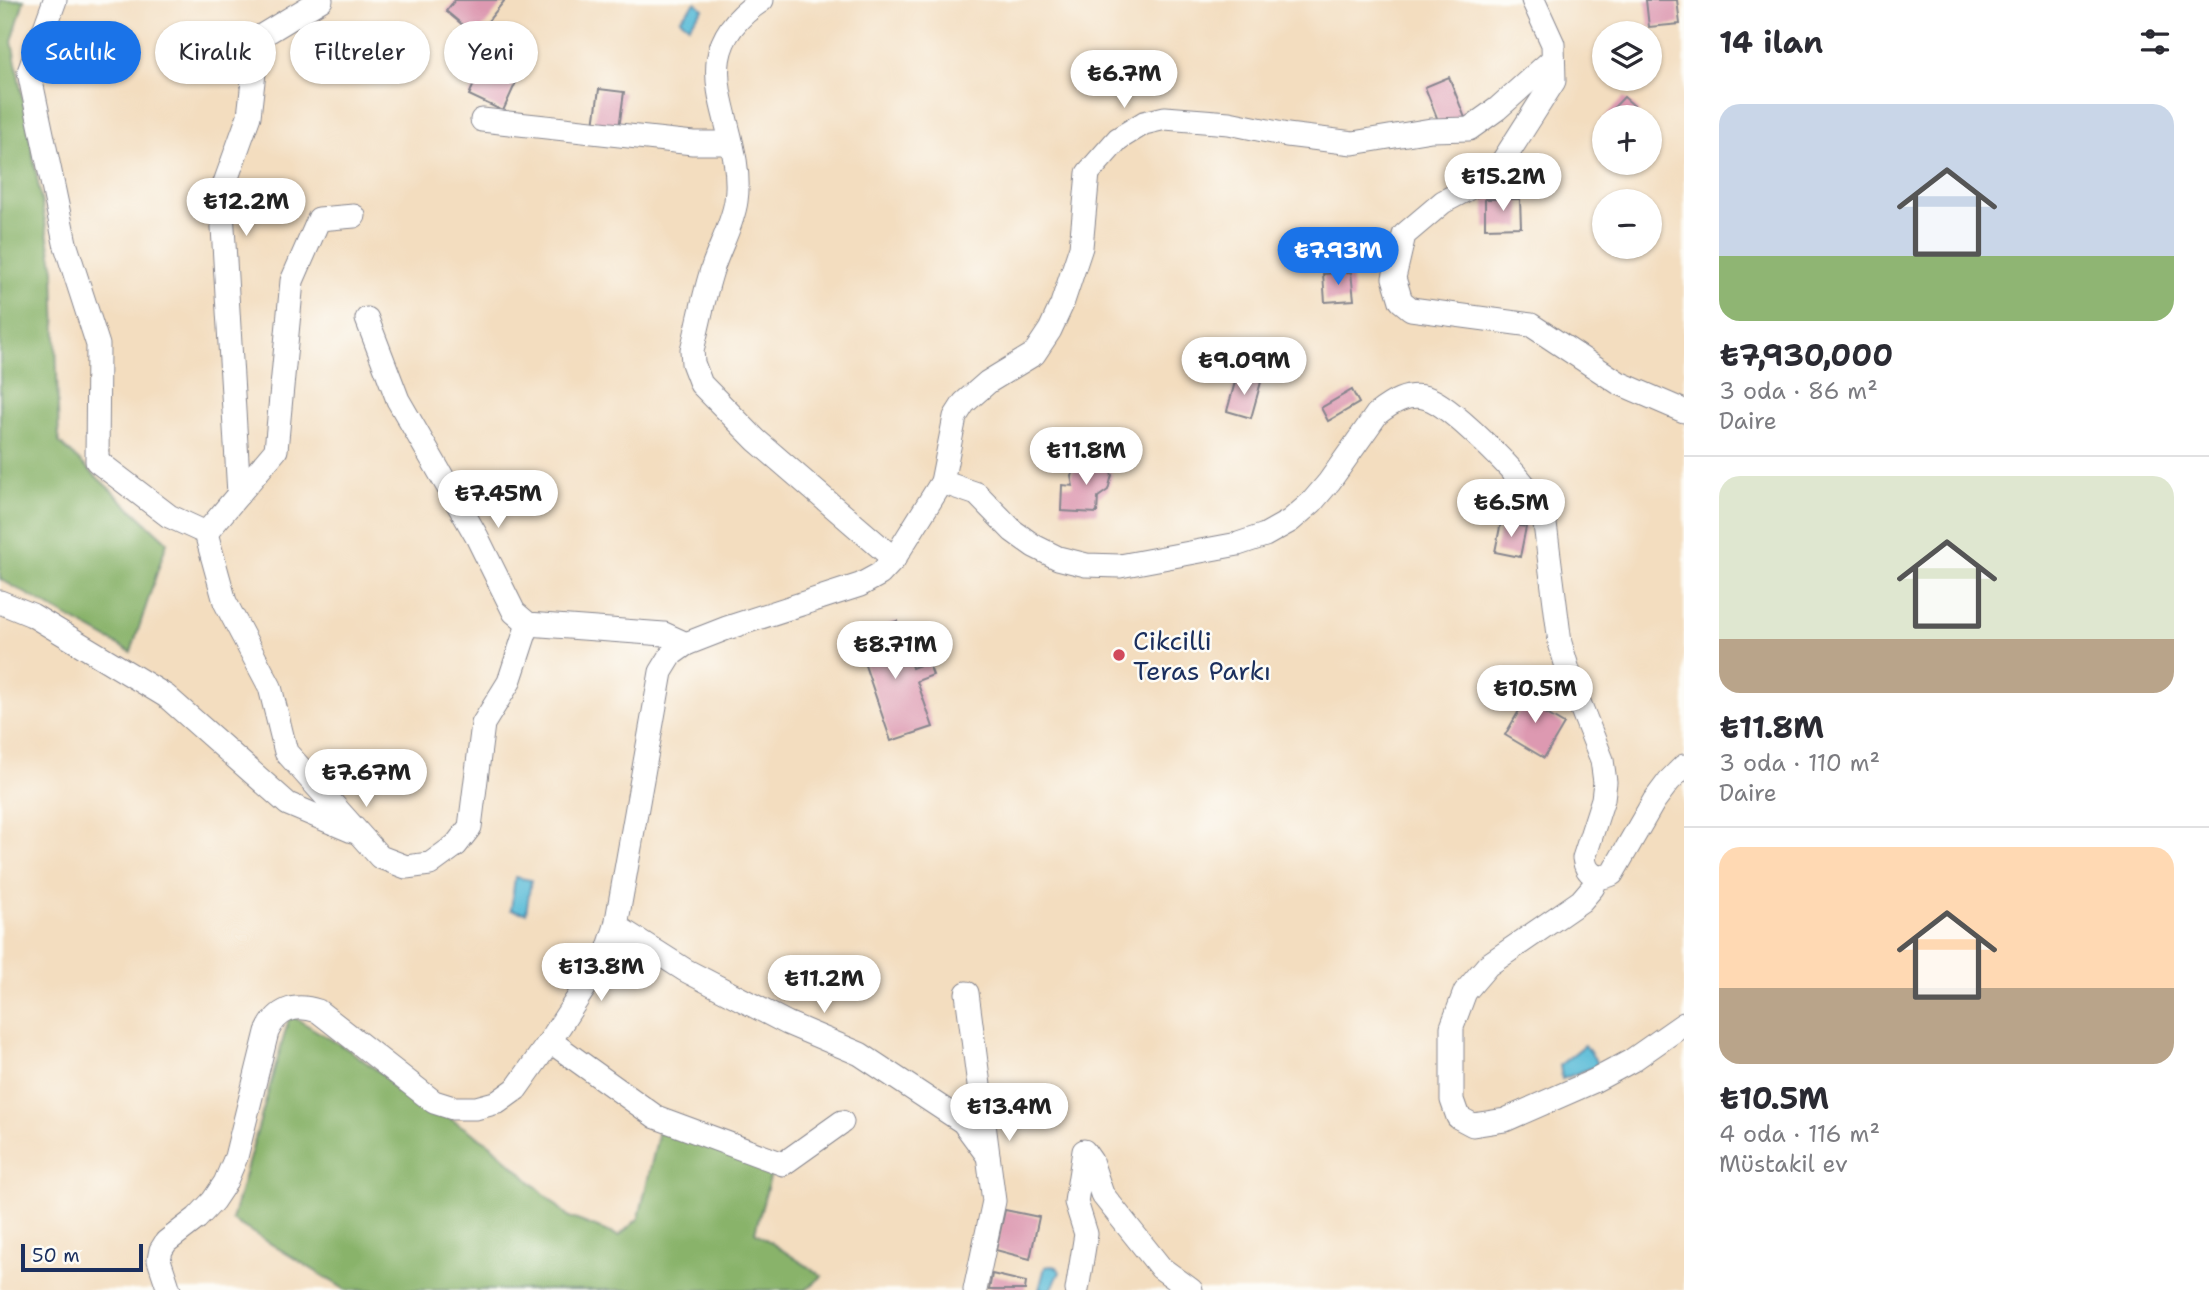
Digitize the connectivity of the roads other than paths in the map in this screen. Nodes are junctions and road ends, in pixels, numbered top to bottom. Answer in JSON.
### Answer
{"nodes":[{"id":1,"x":55,"y":0,"type":"edge"},
{"id":2,"x":321,"y":0,"type":"edge"},
{"id":3,"x":762,"y":0,"type":"edge"},
{"id":4,"x":1532,"y":0,"type":"edge"},
{"id":5,"x":1553,"y":59,"type":"junction"},
{"id":6,"x":482,"y":120,"type":"dead end"},
{"id":7,"x":731,"y":143,"type":"junction"},
{"id":8,"x":354,"y":216,"type":"dead end"},
{"id":9,"x":367,"y":319,"type":"dead end"},
{"id":10,"x":1684,"y":411,"type":"edge"},
{"id":11,"x":942,"y":482,"type":"junction"},
{"id":12,"x":239,"y":494,"type":"junction"},
{"id":13,"x":206,"y":533,"type":"junction"},
{"id":14,"x":894,"y":559,"type":"junction"},
{"id":15,"x":0,"y":602,"type":"edge"},
{"id":16,"x":528,"y":624,"type":"junction"},
{"id":17,"x":686,"y":644,"type":"junction"},
{"id":18,"x":1684,"y":766,"type":"edge"},
{"id":19,"x":358,"y":834,"type":"junction"},
{"id":20,"x":1597,"y":877,"type":"junction"},
{"id":21,"x":616,"y":926,"type":"junction"},
{"id":22,"x":967,"y":993,"type":"dead end"},
{"id":23,"x":1684,"y":1024,"type":"edge"},
{"id":24,"x":551,"y":1041,"type":"junction"},
{"id":25,"x":842,"y":1122,"type":"dead end"},
{"id":26,"x":988,"y":1156,"type":"junction"},
{"id":27,"x":169,"y":1290,"type":"edge"},
{"id":28,"x":975,"y":1290,"type":"edge"},
{"id":29,"x":1077,"y":1290,"type":"edge"},
{"id":30,"x":1191,"y":1290,"type":"edge"}],
"edges":[{"from":1,"to":13,"type":"street"},
{"from":2,"to":12,"type":"street"},
{"from":3,"to":7,"type":"street"},
{"from":4,"to":5,"type":"street"},
{"from":5,"to":10,"type":"street"},
{"from":5,"to":11,"type":"street"},
{"from":6,"to":7,"type":"street"},
{"from":7,"to":14,"type":"street"},
{"from":8,"to":12,"type":"street"},
{"from":9,"to":16,"type":"street"},
{"from":11,"to":14,"type":"street"},
{"from":11,"to":20,"type":"street"},
{"from":12,"to":13,"type":"street"},
{"from":13,"to":19,"type":"street"},
{"from":14,"to":17,"type":"street"},
{"from":15,"to":19,"type":"street"},
{"from":16,"to":17,"type":"street"},
{"from":16,"to":19,"type":"street"},
{"from":17,"to":21,"type":"street"},
{"from":18,"to":20,"type":"street"},
{"from":20,"to":23,"type":"street"},
{"from":21,"to":24,"type":"street"},
{"from":21,"to":26,"type":"street"},
{"from":22,"to":26,"type":"street"},
{"from":24,"to":25,"type":"street"},
{"from":24,"to":27,"type":"street"},
{"from":26,"to":28,"type":"street"},
{"from":29,"to":30,"type":"street"}]}
